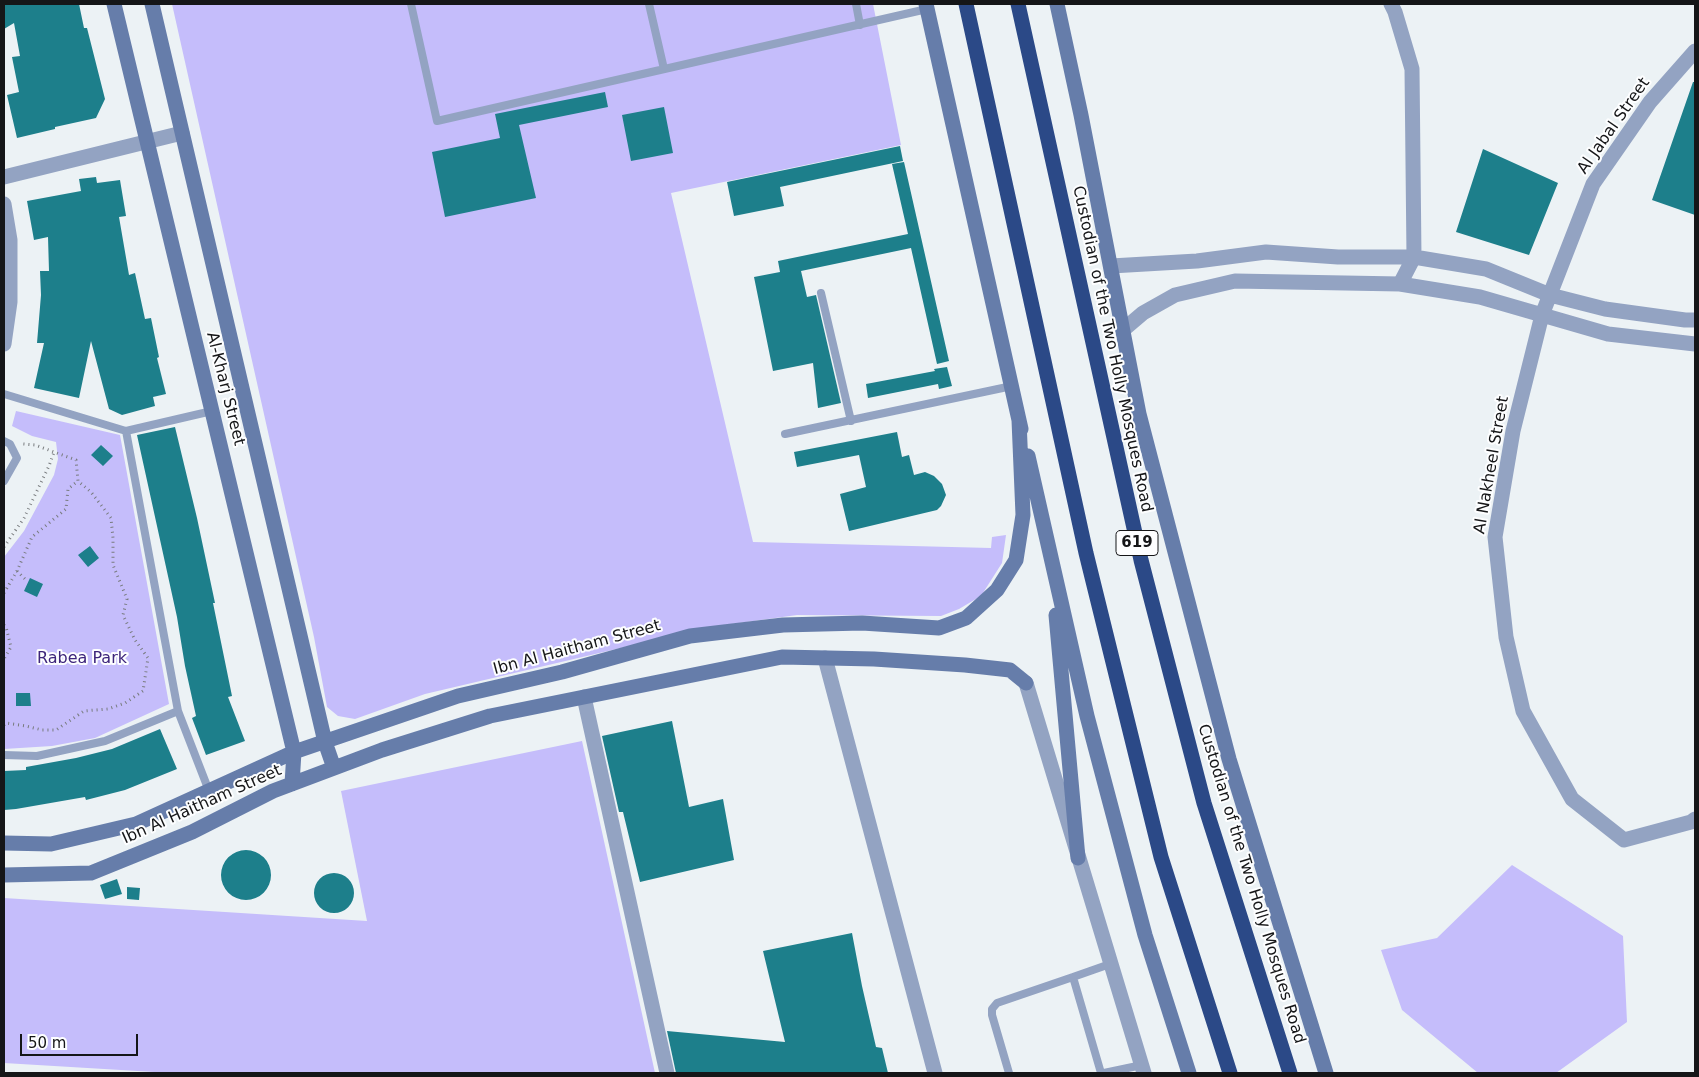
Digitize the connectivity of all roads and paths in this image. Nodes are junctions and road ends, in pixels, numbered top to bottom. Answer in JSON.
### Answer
{"nodes":[{"id":1,"x":114,"y":4,"type":"edge"},
{"id":2,"x":152,"y":4,"type":"edge"},
{"id":3,"x":411,"y":4,"type":"edge"},
{"id":4,"x":649,"y":4,"type":"edge"},
{"id":5,"x":856,"y":4,"type":"edge"},
{"id":6,"x":966,"y":4,"type":"edge"},
{"id":7,"x":1018,"y":4,"type":"edge"},
{"id":8,"x":1024,"y":4,"type":"edge"},
{"id":9,"x":1057,"y":4,"type":"edge"},
{"id":10,"x":1391,"y":4,"type":"edge"},
{"id":11,"x":926,"y":7,"type":"edge"},
{"id":12,"x":860,"y":24,"type":"junction"},
{"id":13,"x":1695,"y":50,"type":"edge"},
{"id":14,"x":664,"y":70,"type":"junction"},
{"id":15,"x":1036,"y":87,"type":"junction"},
{"id":16,"x":182,"y":133,"type":"junction"},
{"id":17,"x":147,"y":142,"type":"junction"},
{"id":18,"x":4,"y":177,"type":"edge"},
{"id":19,"x":4,"y":204,"type":"edge"},
{"id":20,"x":1414,"y":258,"type":"junction"},
{"id":21,"x":1111,"y":266,"type":"junction"},
{"id":22,"x":1400,"y":284,"type":"junction"},
{"id":23,"x":821,"y":292,"type":"dead end"},
{"id":24,"x":1550,"y":295,"type":"junction"},
{"id":25,"x":1542,"y":314,"type":"junction"},
{"id":26,"x":1695,"y":320,"type":"edge"},
{"id":27,"x":1123,"y":330,"type":"junction"},
{"id":28,"x":4,"y":344,"type":"edge"},
{"id":29,"x":1695,"y":344,"type":"edge"},
{"id":30,"x":1012,"y":386,"type":"junction"},
{"id":31,"x":4,"y":394,"type":"edge"},
{"id":32,"x":212,"y":411,"type":"junction"},
{"id":33,"x":1019,"y":420,"type":"junction"},
{"id":34,"x":852,"y":421,"type":"junction"},
{"id":35,"x":126,"y":431,"type":"junction"},
{"id":36,"x":785,"y":434,"type":"dead end"},
{"id":37,"x":7,"y":442,"type":"edge"},
{"id":38,"x":54,"y":452,"type":"junction"},
{"id":39,"x":4,"y":481,"type":"edge"},
{"id":40,"x":78,"y":481,"type":"junction"},
{"id":41,"x":4,"y":547,"type":"edge"},
{"id":42,"x":1050,"y":554,"type":"junction"},
{"id":43,"x":17,"y":571,"type":"junction"},
{"id":44,"x":25,"y":579,"type":"dead end"},
{"id":45,"x":4,"y":593,"type":"edge"},
{"id":46,"x":4,"y":625,"type":"edge"},
{"id":47,"x":825,"y":658,"type":"junction"},
{"id":48,"x":4,"y":659,"type":"edge"},
{"id":49,"x":584,"y":696,"type":"junction"},
{"id":50,"x":178,"y":710,"type":"junction"},
{"id":51,"x":4,"y":725,"type":"edge"},
{"id":52,"x":325,"y":742,"type":"junction"},
{"id":53,"x":294,"y":752,"type":"junction"},
{"id":54,"x":4,"y":755,"type":"edge"},
{"id":55,"x":334,"y":768,"type":"junction"},
{"id":56,"x":292,"y":784,"type":"junction"},
{"id":57,"x":209,"y":791,"type":"junction"},
{"id":58,"x":1695,"y":819,"type":"edge"},
{"id":59,"x":4,"y":843,"type":"edge"},
{"id":60,"x":1078,"y":858,"type":"junction"},
{"id":61,"x":4,"y":875,"type":"edge"},
{"id":62,"x":1110,"y":964,"type":"junction"},
{"id":63,"x":1073,"y":977,"type":"junction"},
{"id":64,"x":1143,"y":1069,"type":"edge"},
{"id":65,"x":668,"y":1073,"type":"edge"},
{"id":66,"x":935,"y":1073,"type":"edge"},
{"id":67,"x":1009,"y":1073,"type":"edge"},
{"id":68,"x":1103,"y":1073,"type":"edge"},
{"id":69,"x":1189,"y":1073,"type":"edge"},
{"id":70,"x":1230,"y":1073,"type":"edge"},
{"id":71,"x":1290,"y":1073,"type":"edge"},
{"id":72,"x":1326,"y":1073,"type":"edge"}],
"edges":[{"from":1,"to":17,"type":"street","name":"Al-Kharj Street"},
{"from":2,"to":16,"type":"street","name":"Al-Kharj Street"},
{"from":3,"to":14,"type":"lane"},
{"from":4,"to":14,"type":"lane"},
{"from":5,"to":12,"type":"lane"},
{"from":6,"to":70,"type":"highway"},
{"from":7,"to":15,"type":"highway","name":"Custodian of the Two Holly Mosques Road","number":"619"},
{"from":8,"to":15,"type":"highway"},
{"from":9,"to":21,"type":"street"},
{"from":10,"to":20,"type":"street"},
{"from":11,"to":12,"type":"lane"},
{"from":11,"to":30,"type":"street"},
{"from":12,"to":14,"type":"lane"},
{"from":13,"to":24,"type":"street","name":"Al Jabal Street"},
{"from":15,"to":71,"type":"highway","name":"Custodian of the Two Holly Mosques Road","number":"619"},
{"from":16,"to":17,"type":"street"},
{"from":16,"to":52,"type":"street","name":"Al-Kharj Street"},
{"from":17,"to":18,"type":"street"},
{"from":17,"to":32,"type":"street","name":"Al-Kharj Street"},
{"from":19,"to":28,"type":"street"},
{"from":20,"to":21,"type":"street"},
{"from":20,"to":22,"type":"street"},
{"from":20,"to":24,"type":"street"},
{"from":21,"to":27,"type":"street"},
{"from":22,"to":25,"type":"street"},
{"from":22,"to":27,"type":"street"},
{"from":23,"to":34,"type":"lane"},
{"from":24,"to":25,"type":"street","name":"Al Jabal Street"},
{"from":24,"to":26,"type":"street"},
{"from":25,"to":29,"type":"street"},
{"from":25,"to":58,"type":"street","name":"Al Nakheel Street"},
{"from":27,"to":72,"type":"street"},
{"from":30,"to":33,"type":"street"},
{"from":30,"to":34,"type":"lane"},
{"from":31,"to":35,"type":"lane"},
{"from":32,"to":35,"type":"lane"},
{"from":32,"to":53,"type":"street","name":"Al-Kharj Street"},
{"from":33,"to":42,"type":"street"},
{"from":33,"to":52,"type":"street","name":"Ibn Al Haitham Street"},
{"from":34,"to":36,"type":"lane"},
{"from":35,"to":50,"type":"lane"},
{"from":37,"to":38,"type":"path"},
{"from":37,"to":39,"type":"lane"},
{"from":38,"to":40,"type":"path"},
{"from":38,"to":41,"type":"path"},
{"from":40,"to":43,"type":"path"},
{"from":40,"to":51,"type":"path"},
{"from":42,"to":60,"type":"street"},
{"from":42,"to":69,"type":"street"},
{"from":43,"to":44,"type":"path"},
{"from":43,"to":45,"type":"path"},
{"from":46,"to":48,"type":"path"},
{"from":47,"to":49,"type":"street","name":"Ibn Al Haitham Street"},
{"from":47,"to":60,"type":"street","name":"Ibn Al Haitham Street"},
{"from":47,"to":66,"type":"street"},
{"from":49,"to":55,"type":"street","name":"Ibn Al Haitham Street"},
{"from":49,"to":65,"type":"street"},
{"from":50,"to":54,"type":"lane"},
{"from":50,"to":57,"type":"lane"},
{"from":52,"to":53,"type":"street","name":"Ibn Al Haitham Street"},
{"from":52,"to":55,"type":"street","name":"Al-Kharj Street"},
{"from":53,"to":56,"type":"street","name":"Al-Kharj Street"},
{"from":53,"to":57,"type":"street","name":"Ibn Al Haitham Street"},
{"from":55,"to":56,"type":"street","name":"Ibn Al Haitham Street"},
{"from":56,"to":61,"type":"street","name":"Ibn Al Haitham Street"},
{"from":57,"to":59,"type":"street","name":"Ibn Al Haitham Street"},
{"from":60,"to":62,"type":"street"},
{"from":62,"to":63,"type":"lane"},
{"from":62,"to":64,"type":"street"},
{"from":63,"to":67,"type":"lane"},
{"from":63,"to":68,"type":"lane"},
{"from":64,"to":68,"type":"lane"}]}
